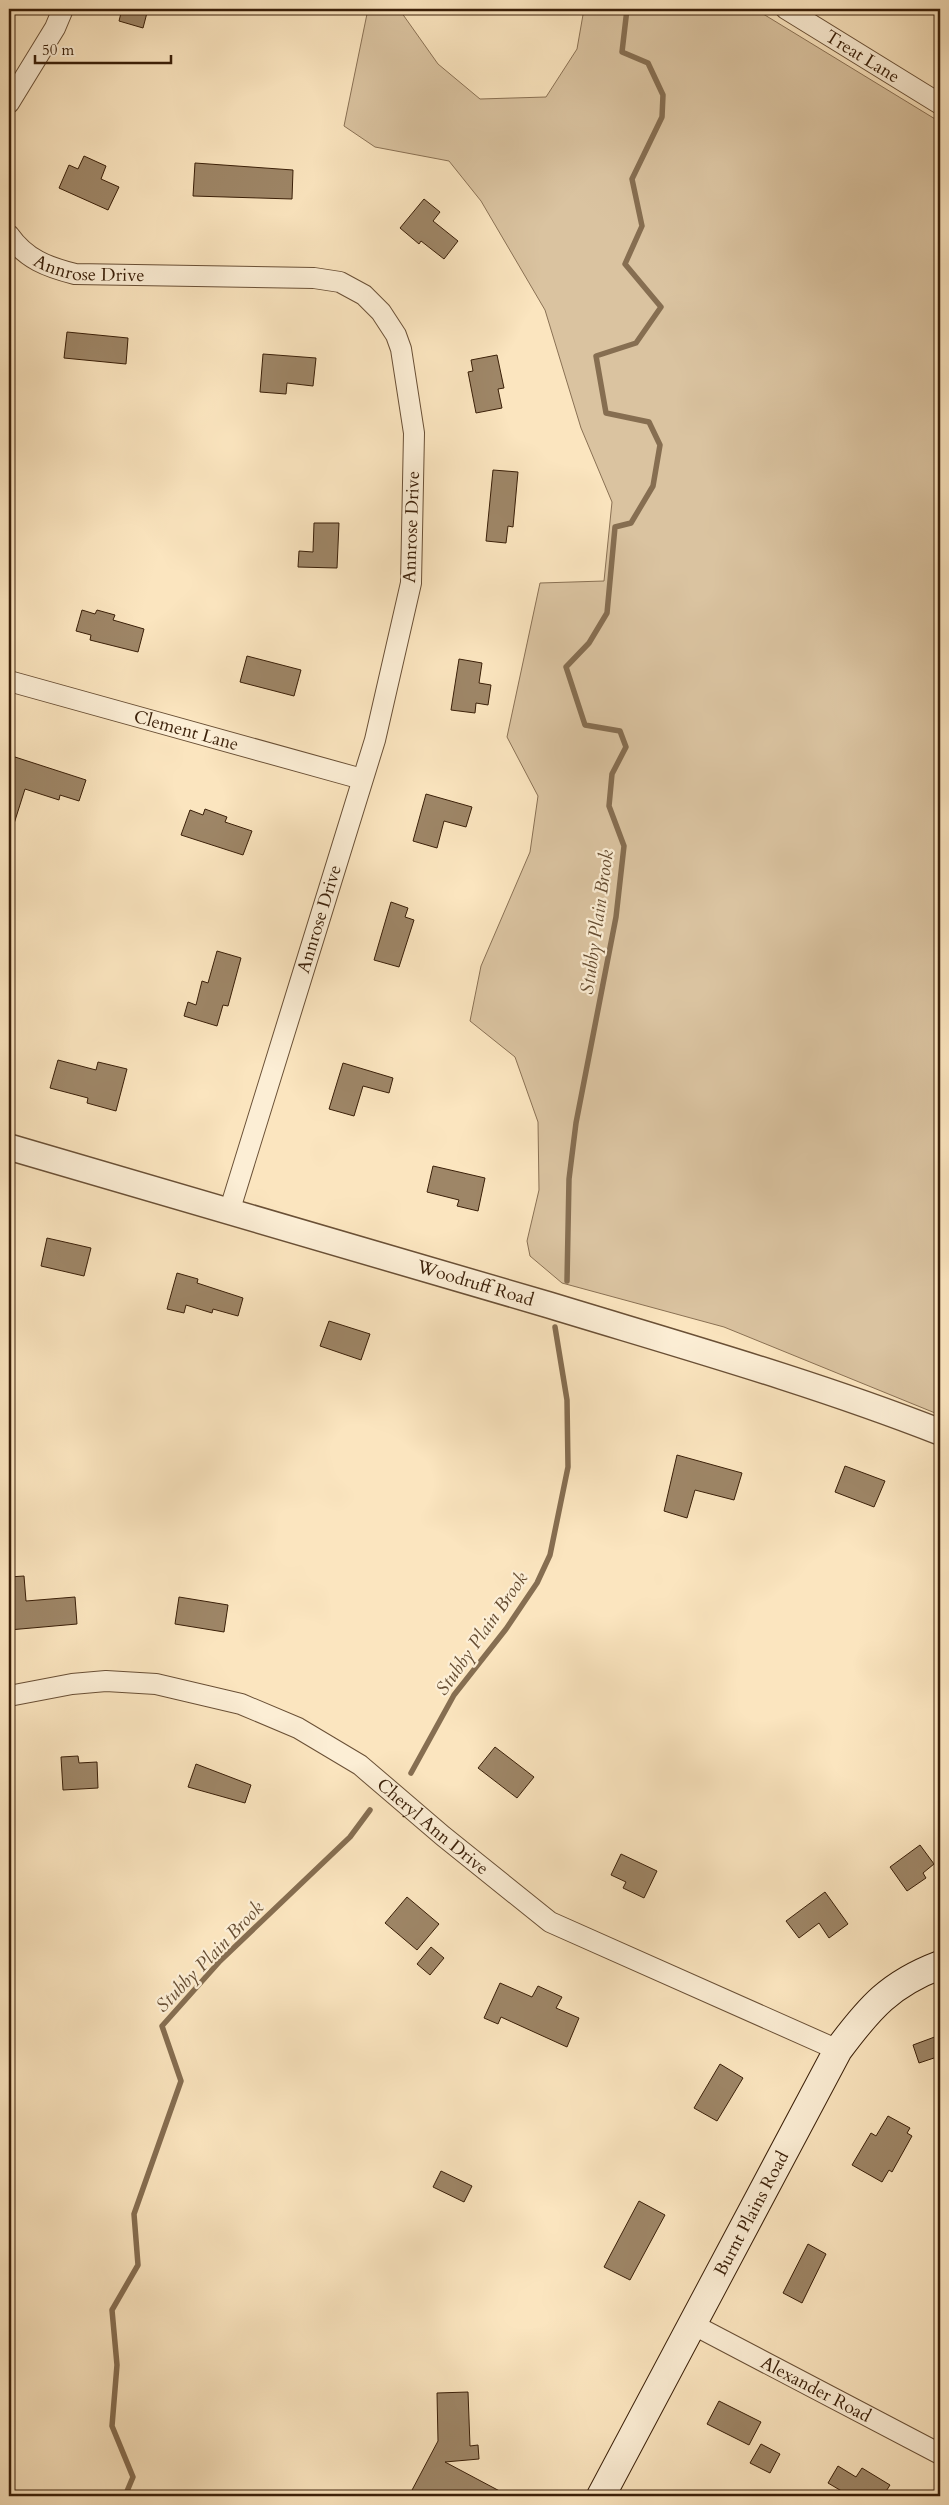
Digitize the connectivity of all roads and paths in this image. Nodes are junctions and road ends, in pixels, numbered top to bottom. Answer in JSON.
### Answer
{"nodes":[{"id":1,"x":63,"y":9,"type":"edge"},
{"id":2,"x":786,"y":9,"type":"edge"},
{"id":3,"x":9,"y":103,"type":"edge"},
{"id":4,"x":940,"y":104,"type":"edge"},
{"id":5,"x":9,"y":235,"type":"edge"},
{"id":6,"x":9,"y":681,"type":"edge"},
{"id":7,"x":362,"y":779,"type":"junction"},
{"id":8,"x":9,"y":1147,"type":"edge"},
{"id":9,"x":230,"y":1209,"type":"junction"},
{"id":10,"x":940,"y":1432,"type":"edge"},
{"id":11,"x":9,"y":1696,"type":"edge"},
{"id":12,"x":940,"y":1964,"type":"edge"},
{"id":13,"x":838,"y":2050,"type":"junction"},
{"id":14,"x":692,"y":2324,"type":"junction"},
{"id":15,"x":940,"y":2454,"type":"edge"},
{"id":16,"x":601,"y":2496,"type":"edge"}],
"edges":[{"from":1,"to":3,"type":"street"},
{"from":2,"to":4,"type":"street","name":"Treat Lane"},
{"from":5,"to":7,"type":"street","name":"Annrose Drive"},
{"from":6,"to":7,"type":"street","name":"Clement Lane"},
{"from":7,"to":9,"type":"street","name":"Annrose Drive"},
{"from":8,"to":9,"type":"street","name":"Woodruff Road"},
{"from":9,"to":10,"type":"street","name":"Woodruff Road"},
{"from":11,"to":13,"type":"street","name":"Cheryl Ann Drive"},
{"from":12,"to":13,"type":"main road","name":"Burnt Plains Road"},
{"from":13,"to":14,"type":"main road","name":"Burnt Plains Road"},
{"from":14,"to":15,"type":"street","name":"Alexander Road"},
{"from":14,"to":16,"type":"main road","name":"Burnt Plains Road"}]}
